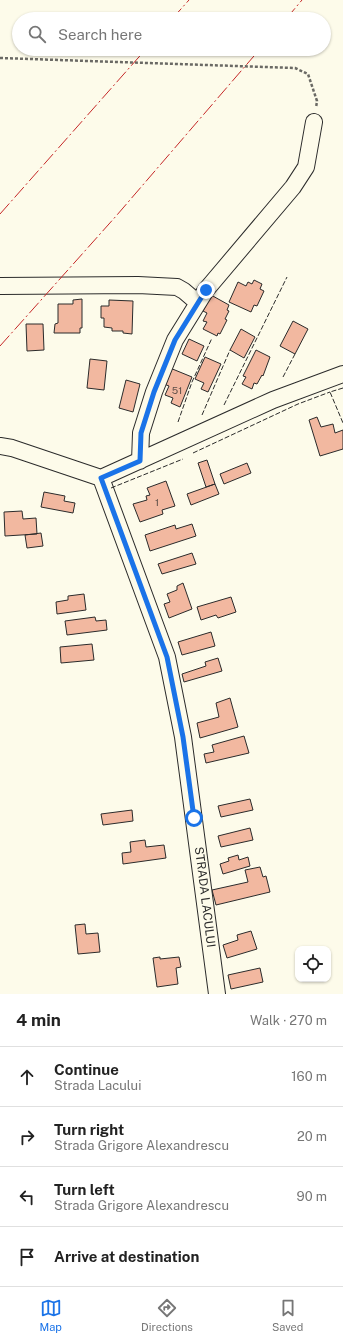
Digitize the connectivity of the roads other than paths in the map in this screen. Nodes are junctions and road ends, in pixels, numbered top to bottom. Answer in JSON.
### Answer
{"nodes":[{"id":1,"x":314,"y":122,"type":"road end"},
{"id":2,"x":0,"y":286,"type":"edge"},
{"id":3,"x":198,"y":303,"type":"junction"},
{"id":4,"x":343,"y":374,"type":"edge"},
{"id":5,"x":0,"y":446,"type":"edge"},
{"id":6,"x":140,"y":461,"type":"junction"},
{"id":7,"x":101,"y":478,"type":"junction"},
{"id":8,"x":217,"y":994,"type":"edge"}],
"edges":[{"from":1,"to":3,"type":"street"},
{"from":2,"to":3,"type":"street"},
{"from":3,"to":6,"type":"street"},
{"from":4,"to":6,"type":"street"},
{"from":5,"to":7,"type":"street"},
{"from":6,"to":7,"type":"street"},
{"from":7,"to":8,"type":"street","name":"STRADA LACULUI"}]}
